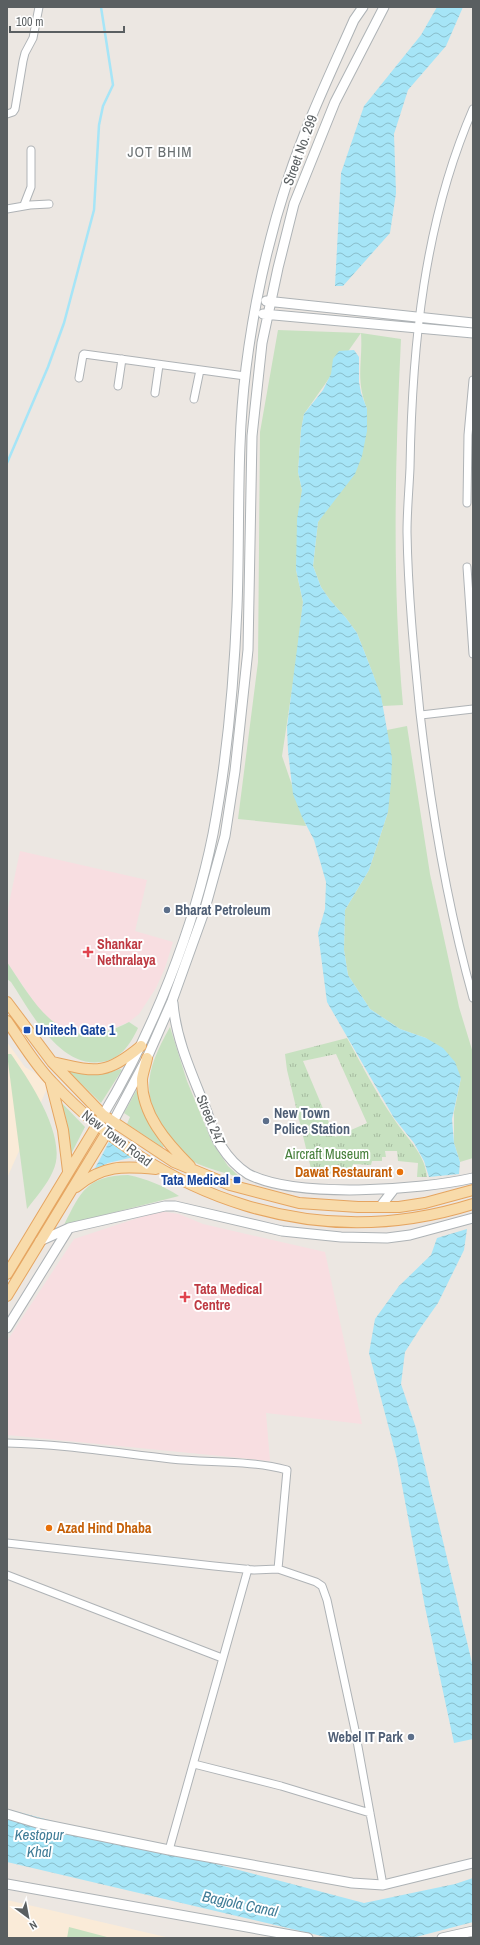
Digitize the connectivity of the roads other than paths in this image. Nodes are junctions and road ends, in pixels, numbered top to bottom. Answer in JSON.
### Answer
{"nodes":[{"id":1,"x":39,"y":7,"type":"edge"},
{"id":2,"x":362,"y":7,"type":"edge"},
{"id":3,"x":384,"y":7,"type":"edge"},
{"id":4,"x":473,"y":109,"type":"edge"},
{"id":5,"x":7,"y":114,"type":"edge"},
{"id":6,"x":31,"y":150,"type":"dead end"},
{"id":7,"x":49,"y":204,"type":"dead end"},
{"id":8,"x":24,"y":206,"type":"junction"},
{"id":9,"x":7,"y":209,"type":"edge"},
{"id":10,"x":257,"y":300,"type":"junction"},
{"id":11,"x":271,"y":302,"type":"junction"},
{"id":12,"x":254,"y":312,"type":"junction"},
{"id":13,"x":268,"y":315,"type":"junction"},
{"id":14,"x":419,"y":317,"type":"junction"},
{"id":15,"x":473,"y":323,"type":"edge"},
{"id":16,"x":417,"y":329,"type":"junction"},
{"id":17,"x":473,"y":334,"type":"edge"},
{"id":18,"x":122,"y":359,"type":"junction"},
{"id":19,"x":159,"y":364,"type":"junction"},
{"id":20,"x":200,"y":370,"type":"junction"},
{"id":21,"x":245,"y":376,"type":"junction"},
{"id":22,"x":79,"y":378,"type":"dead end"},
{"id":23,"x":473,"y":380,"type":"edge"},
{"id":24,"x":118,"y":386,"type":"dead end"},
{"id":25,"x":155,"y":393,"type":"dead end"},
{"id":26,"x":194,"y":399,"type":"dead end"},
{"id":27,"x":467,"y":503,"type":"dead end"},
{"id":28,"x":467,"y":567,"type":"dead end"},
{"id":29,"x":473,"y":654,"type":"edge"},
{"id":30,"x":473,"y":709,"type":"edge"},
{"id":31,"x":420,"y":715,"type":"junction"},
{"id":32,"x":213,"y":834,"type":"junction"},
{"id":33,"x":225,"y":836,"type":"junction"},
{"id":34,"x":473,"y":998,"type":"edge"},
{"id":35,"x":172,"y":1001,"type":"junction"},
{"id":36,"x":7,"y":1002,"type":"edge"},
{"id":37,"x":7,"y":1021,"type":"edge"},
{"id":38,"x":141,"y":1046,"type":"junction"},
{"id":39,"x":147,"y":1058,"type":"junction"},
{"id":40,"x":52,"y":1062,"type":"junction"},
{"id":41,"x":50,"y":1081,"type":"junction"},
{"id":42,"x":103,"y":1115,"type":"junction"},
{"id":43,"x":113,"y":1122,"type":"junction"},
{"id":44,"x":97,"y":1125,"type":"junction"},
{"id":45,"x":106,"y":1132,"type":"junction"},
{"id":46,"x":160,"y":1170,"type":"junction"},
{"id":47,"x":194,"y":1170,"type":"junction"},
{"id":48,"x":68,"y":1171,"type":"junction"},
{"id":49,"x":473,"y":1178,"type":"edge"},
{"id":50,"x":264,"y":1179,"type":"junction"},
{"id":51,"x":394,"y":1189,"type":"junction"},
{"id":52,"x":72,"y":1190,"type":"junction"},
{"id":53,"x":473,"y":1190,"type":"edge"},
{"id":54,"x":247,"y":1191,"type":"junction"},
{"id":55,"x":473,"y":1204,"type":"edge"},
{"id":56,"x":380,"y":1207,"type":"junction"},
{"id":57,"x":473,"y":1218,"type":"edge"},
{"id":58,"x":69,"y":1228,"type":"junction"},
{"id":59,"x":40,"y":1241,"type":"junction"},
{"id":60,"x":8,"y":1270,"type":"edge"},
{"id":61,"x":7,"y":1296,"type":"edge"},
{"id":62,"x":7,"y":1328,"type":"edge"},
{"id":63,"x":7,"y":1443,"type":"edge"},
{"id":64,"x":7,"y":1542,"type":"edge"},
{"id":65,"x":278,"y":1569,"type":"junction"},
{"id":66,"x":248,"y":1570,"type":"junction"},
{"id":67,"x":7,"y":1575,"type":"edge"},
{"id":68,"x":222,"y":1658,"type":"junction"},
{"id":69,"x":194,"y":1764,"type":"junction"},
{"id":70,"x":370,"y":1813,"type":"junction"},
{"id":71,"x":7,"y":1814,"type":"edge"},
{"id":72,"x":169,"y":1850,"type":"junction"},
{"id":73,"x":473,"y":1863,"type":"edge"},
{"id":74,"x":7,"y":1884,"type":"edge"},
{"id":75,"x":383,"y":1885,"type":"junction"},
{"id":76,"x":473,"y":1931,"type":"edge"},
{"id":77,"x":308,"y":1938,"type":"edge"},
{"id":78,"x":442,"y":1938,"type":"edge"}],
"edges":[{"from":1,"to":5,"type":"street"},
{"from":2,"to":10,"type":"street","name":"Street No. 299"},
{"from":3,"to":11,"type":"street"},
{"from":4,"to":14,"type":"street"},
{"from":6,"to":8,"type":"street"},
{"from":7,"to":8,"type":"street"},
{"from":8,"to":9,"type":"street"},
{"from":10,"to":11,"type":"street"},
{"from":10,"to":12,"type":"street","name":"Street No. 299"},
{"from":11,"to":13,"type":"street"},
{"from":11,"to":14,"type":"street"},
{"from":12,"to":13,"type":"street"},
{"from":12,"to":21,"type":"street","name":"Street No. 299"},
{"from":13,"to":16,"type":"street"},
{"from":13,"to":33,"type":"street"},
{"from":14,"to":15,"type":"street"},
{"from":14,"to":16,"type":"street"},
{"from":16,"to":17,"type":"street"},
{"from":16,"to":31,"type":"street"},
{"from":18,"to":19,"type":"street"},
{"from":18,"to":22,"type":"street"},
{"from":18,"to":24,"type":"street"},
{"from":19,"to":20,"type":"street"},
{"from":19,"to":25,"type":"street"},
{"from":20,"to":21,"type":"street"},
{"from":20,"to":26,"type":"street"},
{"from":21,"to":32,"type":"street","name":"Street No. 299"},
{"from":23,"to":27,"type":"street"},
{"from":28,"to":29,"type":"street"},
{"from":30,"to":31,"type":"street"},
{"from":31,"to":34,"type":"street"},
{"from":32,"to":33,"type":"street"},
{"from":32,"to":38,"type":"street","name":"Street No. 299"},
{"from":33,"to":35,"type":"street"},
{"from":35,"to":39,"type":"street"},
{"from":35,"to":50,"type":"street","name":"Street 247"},
{"from":36,"to":40,"type":"main road"},
{"from":37,"to":41,"type":"main road","name":"New Town Road"},
{"from":38,"to":40,"type":"main road"},
{"from":38,"to":42,"type":"street","name":"Street No. 299"},
{"from":39,"to":43,"type":"street"},
{"from":39,"to":47,"type":"main road"},
{"from":40,"to":42,"type":"main road"},
{"from":41,"to":44,"type":"main road","name":"New Town Road"},
{"from":41,"to":48,"type":"main road"},
{"from":42,"to":43,"type":"main road"},
{"from":42,"to":44,"type":"main road"},
{"from":43,"to":45,"type":"main road"},
{"from":43,"to":47,"type":"main road"},
{"from":44,"to":45,"type":"main road","name":"New Town Road"},
{"from":44,"to":48,"type":"main road"},
{"from":45,"to":46,"type":"main road","name":"New Town Road"},
{"from":45,"to":52,"type":"main road"},
{"from":46,"to":52,"type":"main road"},
{"from":46,"to":55,"type":"main road","name":"New Town Road"},
{"from":47,"to":54,"type":"main road"},
{"from":48,"to":60,"type":"main road"},
{"from":49,"to":51,"type":"street","name":"Street 247"},
{"from":50,"to":51,"type":"street","name":"Street 247"},
{"from":50,"to":54,"type":"street"},
{"from":51,"to":56,"type":"street"},
{"from":52,"to":59,"type":"main road"},
{"from":53,"to":56,"type":"main road"},
{"from":54,"to":56,"type":"main road"},
{"from":57,"to":58,"type":"street"},
{"from":58,"to":59,"type":"street"},
{"from":58,"to":62,"type":"street"},
{"from":59,"to":61,"type":"main road"},
{"from":63,"to":65,"type":"street"},
{"from":64,"to":66,"type":"street"},
{"from":65,"to":66,"type":"street"},
{"from":65,"to":70,"type":"street"},
{"from":66,"to":68,"type":"street"},
{"from":67,"to":68,"type":"street"},
{"from":68,"to":69,"type":"street"},
{"from":69,"to":70,"type":"street"},
{"from":69,"to":72,"type":"street"},
{"from":70,"to":75,"type":"street"},
{"from":71,"to":72,"type":"street"},
{"from":72,"to":75,"type":"street"},
{"from":73,"to":75,"type":"street"},
{"from":74,"to":77,"type":"street"},
{"from":76,"to":78,"type":"street"}]}
